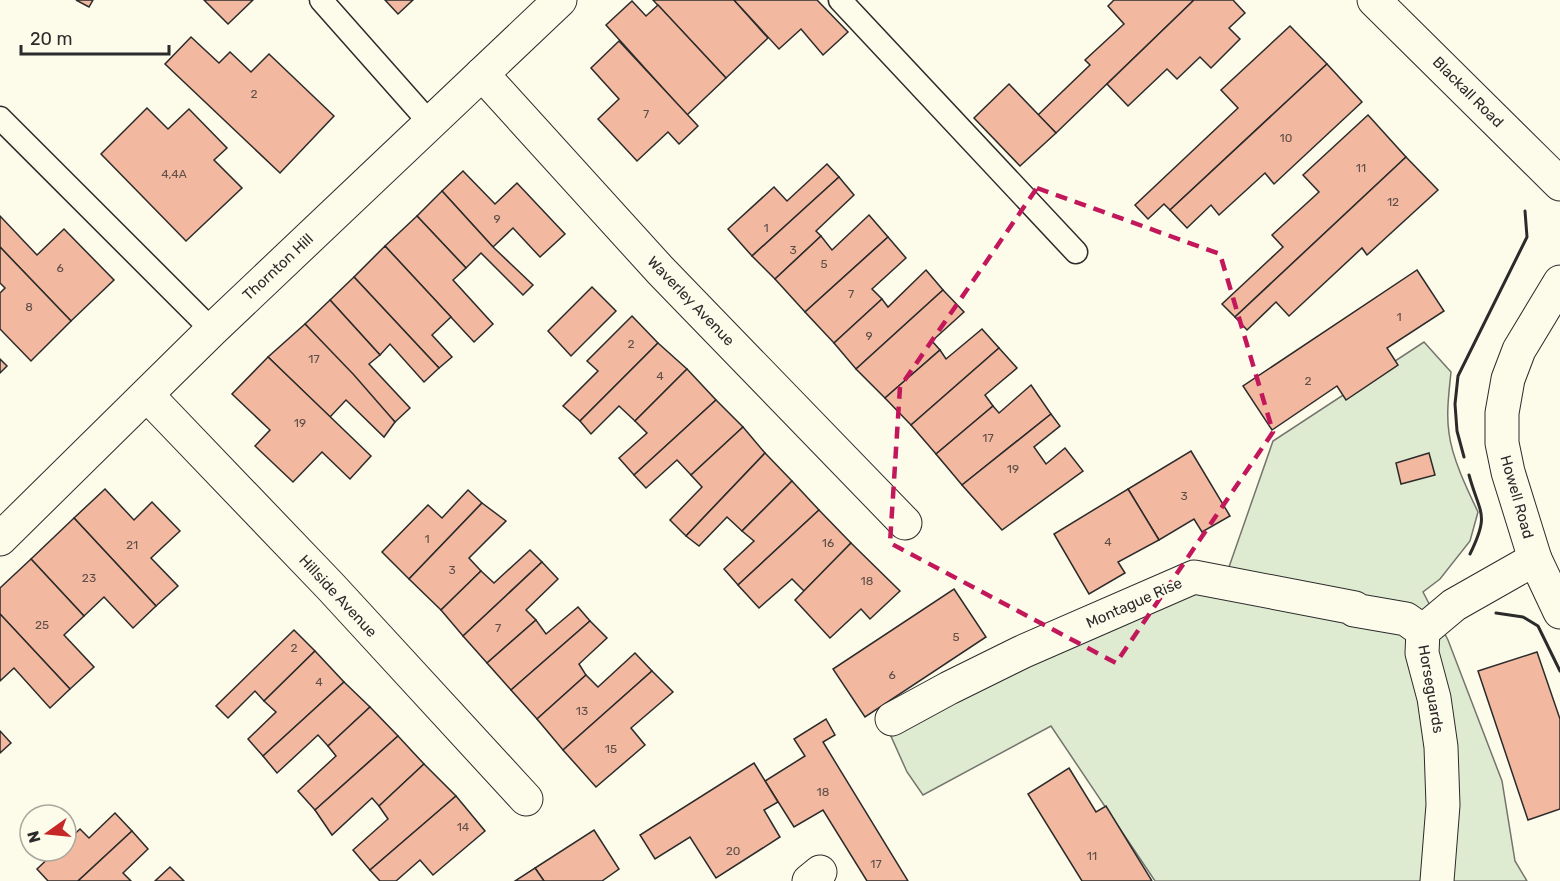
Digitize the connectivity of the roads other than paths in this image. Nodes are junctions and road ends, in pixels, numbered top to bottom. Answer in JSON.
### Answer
{"nodes":[{"id":1,"x":321,"y":0,"type":"edge"},
{"id":2,"x":560,"y":0,"type":"edge"},
{"id":3,"x":840,"y":0,"type":"edge"},
{"id":4,"x":1374,"y":0,"type":"edge"},
{"id":5,"x":482,"y":74,"type":"junction"},
{"id":6,"x":0,"y":118,"type":"edge"},
{"id":7,"x":430,"y":123,"type":"junction"},
{"id":8,"x":1560,"y":184,"type":"edge"},
{"id":9,"x":1076,"y":252,"type":"dead end"},
{"id":10,"x":1560,"y":282,"type":"edge"},
{"id":11,"x":212,"y":330,"type":"junction"},
{"id":12,"x":147,"y":395,"type":"junction"},
{"id":13,"x":905,"y":523,"type":"dead end"},
{"id":14,"x":0,"y":539,"type":"edge"},
{"id":15,"x":1535,"y":558,"type":"junction"},
{"id":16,"x":1560,"y":612,"type":"edge"},
{"id":17,"x":1423,"y":631,"type":"junction"},
{"id":18,"x":892,"y":719,"type":"dead end"},
{"id":19,"x":526,"y":800,"type":"dead end"},
{"id":20,"x":1437,"y":881,"type":"edge"}],
"edges":[{"from":1,"to":7,"type":"lane"},
{"from":2,"to":5,"type":"street","name":"Thornton Hill"},
{"from":3,"to":9,"type":"lane"},
{"from":4,"to":8,"type":"street","name":"Blackall Road"},
{"from":5,"to":7,"type":"street","name":"Thornton Hill"},
{"from":5,"to":13,"type":"street","name":"Waverley Avenue"},
{"from":6,"to":11,"type":"lane"},
{"from":7,"to":11,"type":"street","name":"Thornton Hill"},
{"from":10,"to":15,"type":"street","name":"Howell Road"},
{"from":11,"to":12,"type":"street","name":"Thornton Hill"},
{"from":12,"to":14,"type":"street","name":"Thornton Hill"},
{"from":12,"to":19,"type":"street","name":"Hillside Avenue"},
{"from":15,"to":16,"type":"street","name":"Howell Road"},
{"from":15,"to":17,"type":"street","name":"Horseguards"},
{"from":17,"to":18,"type":"street","name":"Montague Rise"},
{"from":17,"to":20,"type":"street","name":"Horseguards"}]}
